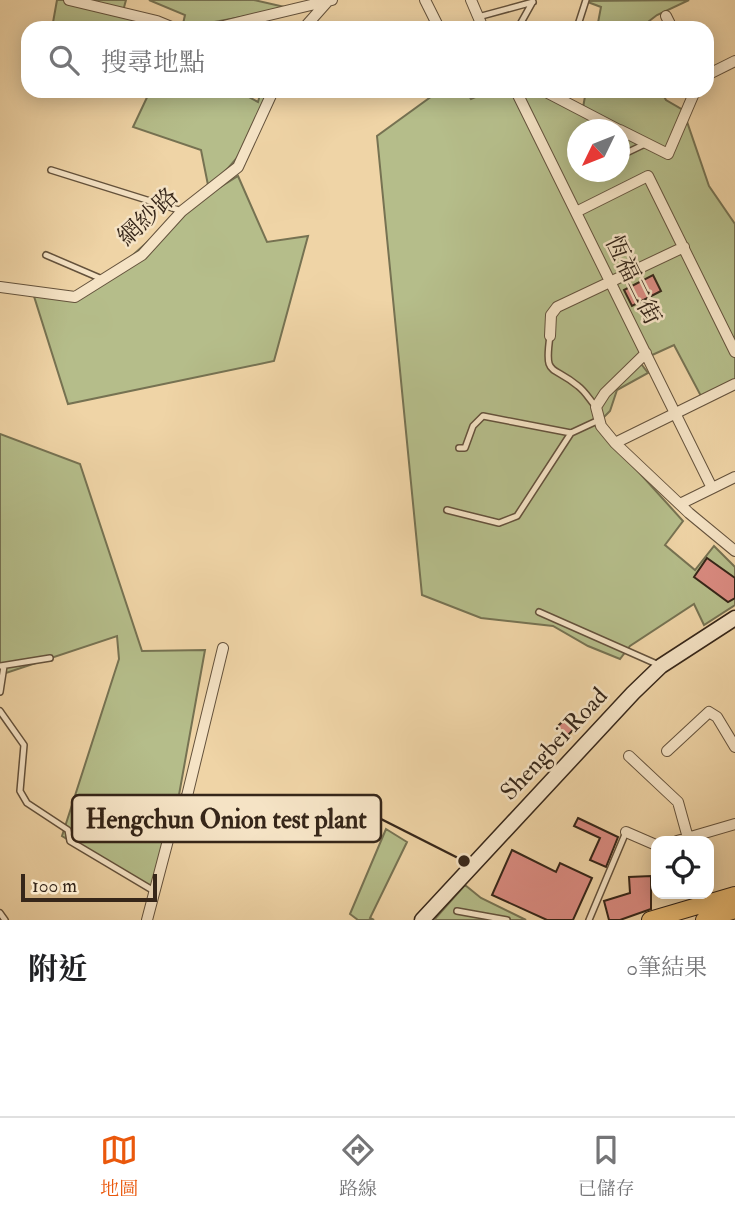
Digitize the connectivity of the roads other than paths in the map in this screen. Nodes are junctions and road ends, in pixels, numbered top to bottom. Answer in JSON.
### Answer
{"nodes":[{"id":1,"x":69,"y":0,"type":"edge"},
{"id":2,"x":425,"y":0,"type":"edge"},
{"id":3,"x":471,"y":0,"type":"edge"},
{"id":4,"x":586,"y":0,"type":"edge"},
{"id":5,"x":330,"y":1,"type":"edge"},
{"id":6,"x":533,"y":1,"type":"edge"},
{"id":7,"x":666,"y":16,"type":"dead end"},
{"id":8,"x":478,"y":17,"type":"junction"},
{"id":9,"x":157,"y":21,"type":"edge"},
{"id":10,"x":245,"y":21,"type":"edge"},
{"id":11,"x":311,"y":21,"type":"edge"},
{"id":12,"x":436,"y":21,"type":"edge"},
{"id":13,"x":480,"y":21,"type":"edge"},
{"id":14,"x":522,"y":21,"type":"edge"},
{"id":15,"x":579,"y":21,"type":"edge"},
{"id":16,"x":668,"y":21,"type":"edge"},
{"id":17,"x":735,"y":61,"type":"edge"},
{"id":18,"x":714,"y":72,"type":"edge"},
{"id":19,"x":271,"y":98,"type":"edge"},
{"id":20,"x":519,"y":98,"type":"edge"},
{"id":21,"x":561,"y":98,"type":"edge"},
{"id":22,"x":692,"y":98,"type":"edge"},
{"id":23,"x":599,"y":119,"type":"edge"},
{"id":24,"x":630,"y":136,"type":"edge"},
{"id":25,"x":645,"y":144,"type":"junction"},
{"id":26,"x":630,"y":151,"type":"edge"},
{"id":27,"x":51,"y":170,"type":"dead end"},
{"id":28,"x":182,"y":211,"type":"junction"},
{"id":29,"x":576,"y":212,"type":"junction"},
{"id":30,"x":684,"y":247,"type":"junction"},
{"id":31,"x":46,"y":255,"type":"dead end"},
{"id":32,"x":105,"y":280,"type":"junction"},
{"id":33,"x":610,"y":282,"type":"junction"},
{"id":34,"x":0,"y":287,"type":"edge"},
{"id":35,"x":550,"y":336,"type":"joint"},
{"id":36,"x":735,"y":352,"type":"edge"},
{"id":37,"x":646,"y":353,"type":"junction"},
{"id":38,"x":735,"y":384,"type":"edge"},
{"id":39,"x":596,"y":407,"type":"junction"},
{"id":40,"x":676,"y":413,"type":"junction"},
{"id":41,"x":599,"y":420,"type":"junction"},
{"id":42,"x":571,"y":433,"type":"junction"},
{"id":43,"x":615,"y":443,"type":"junction"},
{"id":44,"x":459,"y":448,"type":"dead end"},
{"id":45,"x":735,"y":477,"type":"edge"},
{"id":46,"x":712,"y":488,"type":"junction"},
{"id":47,"x":680,"y":504,"type":"junction"},
{"id":48,"x":447,"y":510,"type":"dead end"},
{"id":49,"x":735,"y":551,"type":"edge"},
{"id":50,"x":539,"y":612,"type":"dead end"},
{"id":51,"x":735,"y":618,"type":"edge"},
{"id":52,"x":223,"y":648,"type":"dead end"},
{"id":53,"x":50,"y":658,"type":"dead end"},
{"id":54,"x":2,"y":666,"type":"edge"},
{"id":55,"x":661,"y":666,"type":"junction"},
{"id":56,"x":0,"y":692,"type":"edge"},
{"id":57,"x":0,"y":711,"type":"edge"},
{"id":58,"x":735,"y":747,"type":"edge"},
{"id":59,"x":667,"y":751,"type":"dead end"},
{"id":60,"x":629,"y":756,"type":"dead end"},
{"id":61,"x":735,"y":824,"type":"edge"},
{"id":62,"x":626,"y":832,"type":"joint"},
{"id":63,"x":687,"y":836,"type":"edge"},
{"id":64,"x":695,"y":836,"type":"edge"},
{"id":65,"x":651,"y":843,"type":"edge"},
{"id":66,"x":155,"y":891,"type":"junction"},
{"id":67,"x":735,"y":895,"type":"edge"},
{"id":68,"x":457,"y":911,"type":"dead end"},
{"id":69,"x":735,"y":911,"type":"edge"},
{"id":70,"x":0,"y":913,"type":"edge"},
{"id":71,"x":5,"y":920,"type":"edge"},
{"id":72,"x":147,"y":920,"type":"edge"},
{"id":73,"x":422,"y":920,"type":"edge"},
{"id":74,"x":507,"y":920,"type":"edge"},
{"id":75,"x":589,"y":920,"type":"edge"},
{"id":76,"x":650,"y":920,"type":"edge"},
{"id":77,"x":704,"y":920,"type":"edge"}],
"edges":[{"from":1,"to":9,"type":"street"},
{"from":2,"to":12,"type":"street"},
{"from":3,"to":8,"type":"street"},
{"from":4,"to":15,"type":"lane"},
{"from":5,"to":10,"type":"street"},
{"from":5,"to":11,"type":"street"},
{"from":6,"to":8,"type":"lane"},
{"from":6,"to":14,"type":"lane"},
{"from":7,"to":16,"type":"street"},
{"from":8,"to":13,"type":"street"},
{"from":17,"to":18,"type":"street"},
{"from":19,"to":28,"type":"street","name":"網紗路"},
{"from":20,"to":29,"type":"street","name":"恆福二街"},
{"from":21,"to":23,"type":"street"},
{"from":22,"to":25,"type":"street"},
{"from":24,"to":25,"type":"street"},
{"from":25,"to":26,"type":"lane"},
{"from":27,"to":28,"type":"lane"},
{"from":28,"to":32,"type":"street","name":"網紗路"},
{"from":29,"to":30,"type":"street"},
{"from":29,"to":33,"type":"street","name":"恆福二街"},
{"from":30,"to":33,"type":"street"},
{"from":30,"to":36,"type":"street"},
{"from":31,"to":32,"type":"lane"},
{"from":32,"to":34,"type":"street","name":"網紗路"},
{"from":33,"to":35,"type":"street"},
{"from":33,"to":37,"type":"street","name":"恆福二街"},
{"from":35,"to":39,"type":"lane"},
{"from":37,"to":39,"type":"street"},
{"from":37,"to":40,"type":"street","name":"恆福二街"},
{"from":38,"to":40,"type":"street"},
{"from":39,"to":41,"type":"street"},
{"from":40,"to":43,"type":"street"},
{"from":40,"to":46,"type":"street","name":"恆福二街"},
{"from":41,"to":42,"type":"lane"},
{"from":41,"to":43,"type":"street"},
{"from":42,"to":44,"type":"lane"},
{"from":42,"to":48,"type":"lane"},
{"from":43,"to":47,"type":"street"},
{"from":45,"to":46,"type":"street"},
{"from":46,"to":47,"type":"street"},
{"from":47,"to":49,"type":"street"},
{"from":50,"to":55,"type":"lane"},
{"from":51,"to":55,"type":"main road","name":"Shengbei Road"},
{"from":52,"to":66,"type":"street"},
{"from":53,"to":54,"type":"lane"},
{"from":54,"to":56,"type":"lane"},
{"from":55,"to":73,"type":"main road","name":"Shengbei Road"},
{"from":57,"to":66,"type":"lane"},
{"from":58,"to":59,"type":"street"},
{"from":60,"to":63,"type":"street"},
{"from":61,"to":64,"type":"street"},
{"from":62,"to":65,"type":"street"},
{"from":62,"to":75,"type":"lane"},
{"from":66,"to":72,"type":"street"},
{"from":67,"to":76,"type":"main road"},
{"from":68,"to":74,"type":"lane"},
{"from":69,"to":77,"type":"main road"},
{"from":70,"to":71,"type":"lane"}]}
